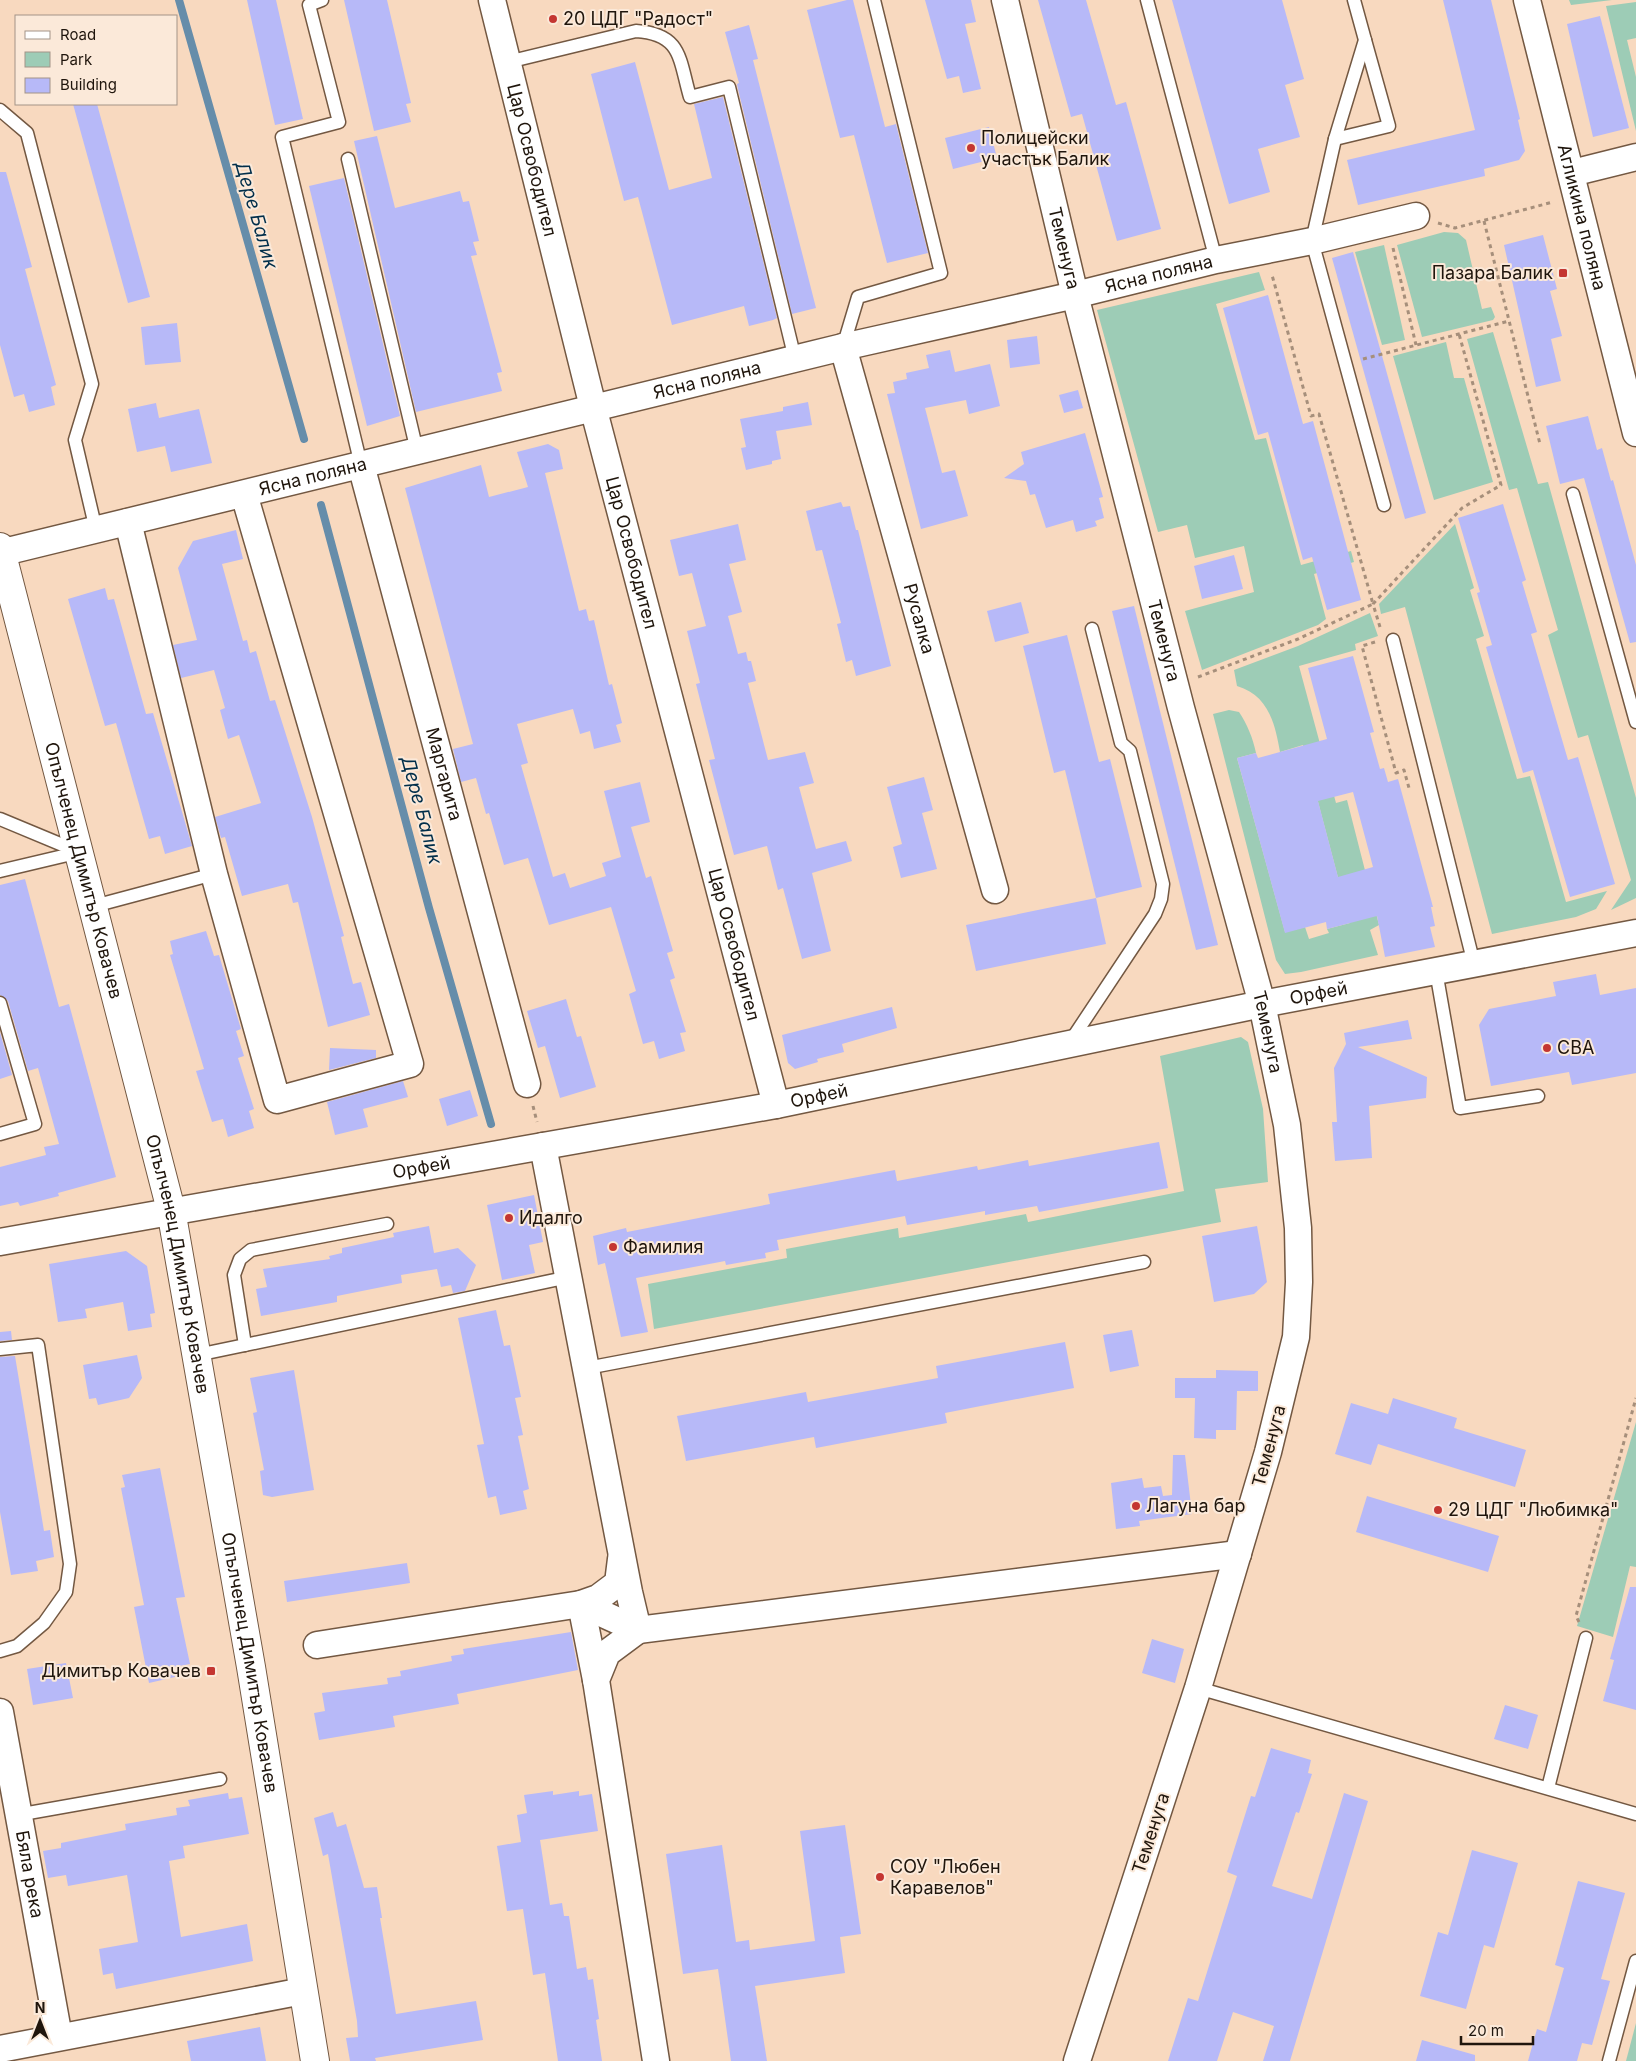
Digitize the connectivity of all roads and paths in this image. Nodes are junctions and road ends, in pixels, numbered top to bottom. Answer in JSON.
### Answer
{"nodes":[{"id":1,"x":322,"y":0,"type":"edge"},
{"id":2,"x":492,"y":0,"type":"edge"},
{"id":3,"x":874,"y":0,"type":"edge"},
{"id":4,"x":1004,"y":0,"type":"edge"},
{"id":5,"x":1147,"y":0,"type":"edge"},
{"id":6,"x":1354,"y":0,"type":"edge"},
{"id":7,"x":1527,"y":0,"type":"edge"},
{"id":8,"x":1365,"y":40,"type":"junction"},
{"id":9,"x":508,"y":62,"type":"junction"},
{"id":10,"x":0,"y":110,"type":"edge"},
{"id":11,"x":1335,"y":139,"type":"junction"},
{"id":12,"x":1636,"y":157,"type":"edge"},
{"id":13,"x":348,"y":160,"type":"dead end"},
{"id":14,"x":1572,"y":173,"type":"junction"},
{"id":15,"x":1543,"y":204,"type":"dead end"},
{"id":16,"x":1416,"y":216,"type":"joint"},
{"id":17,"x":1484,"y":220,"type":"junction"},
{"id":18,"x":1387,"y":223,"type":"junction"},
{"id":19,"x":1312,"y":241,"type":"junction"},
{"id":20,"x":1265,"y":250,"type":"junction"},
{"id":21,"x":1216,"y":260,"type":"junction"},
{"id":22,"x":1075,"y":295,"type":"junction"},
{"id":23,"x":1509,"y":321,"type":"junction"},
{"id":24,"x":1459,"y":334,"type":"junction"},
{"id":25,"x":1416,"y":345,"type":"junction"},
{"id":26,"x":843,"y":347,"type":"junction"},
{"id":27,"x":795,"y":359,"type":"junction"},
{"id":28,"x":1346,"y":364,"type":"junction"},
{"id":29,"x":593,"y":408,"type":"junction"},
{"id":30,"x":1636,"y":433,"type":"edge"},
{"id":31,"x":1540,"y":444,"type":"dead end"},
{"id":32,"x":417,"y":451,"type":"junction"},
{"id":33,"x":361,"y":465,"type":"junction"},
{"id":34,"x":244,"y":494,"type":"junction"},
{"id":35,"x":1573,"y":494,"type":"dead end"},
{"id":36,"x":1384,"y":505,"type":"dead end"},
{"id":37,"x":128,"y":522,"type":"junction"},
{"id":38,"x":96,"y":530,"type":"junction"},
{"id":39,"x":0,"y":551,"type":"edge"},
{"id":40,"x":1373,"y":604,"type":"junction"},
{"id":41,"x":1092,"y":629,"type":"dead end"},
{"id":42,"x":1381,"y":630,"type":"dead end"},
{"id":43,"x":1388,"y":640,"type":"joint"},
{"id":44,"x":1176,"y":685,"type":"junction"},
{"id":45,"x":1636,"y":722,"type":"edge"},
{"id":46,"x":1409,"y":789,"type":"dead end"},
{"id":47,"x":0,"y":819,"type":"edge"},
{"id":48,"x":80,"y":852,"type":"junction"},
{"id":49,"x":0,"y":871,"type":"edge"},
{"id":50,"x":214,"y":874,"type":"junction"},
{"id":51,"x":995,"y":890,"type":"dead end"},
{"id":52,"x":94,"y":906,"type":"junction"},
{"id":53,"x":1636,"y":933,"type":"edge"},
{"id":54,"x":1474,"y":964,"type":"junction"},
{"id":55,"x":1436,"y":971,"type":"junction"},
{"id":56,"x":0,"y":1003,"type":"edge"},
{"id":57,"x":1262,"y":1004,"type":"junction"},
{"id":58,"x":1068,"y":1044,"type":"junction"},
{"id":59,"x":527,"y":1084,"type":"dead end"},
{"id":60,"x":1538,"y":1096,"type":"dead end"},
{"id":61,"x":776,"y":1105,"type":"junction"},
{"id":62,"x":0,"y":1134,"type":"edge"},
{"id":63,"x":543,"y":1146,"type":"junction"},
{"id":64,"x":171,"y":1210,"type":"junction"},
{"id":65,"x":387,"y":1224,"type":"dead end"},
{"id":66,"x":0,"y":1242,"type":"edge"},
{"id":67,"x":1144,"y":1262,"type":"dead end"},
{"id":68,"x":569,"y":1278,"type":"junction"},
{"id":69,"x":245,"y":1345,"type":"junction"},
{"id":70,"x":0,"y":1349,"type":"edge"},
{"id":71,"x":196,"y":1355,"type":"junction"},
{"id":72,"x":587,"y":1368,"type":"junction"},
{"id":73,"x":1636,"y":1398,"type":"edge"},
{"id":74,"x":622,"y":1551,"type":"junction"},
{"id":75,"x":1238,"y":1554,"type":"junction"},
{"id":76,"x":581,"y":1604,"type":"junction"},
{"id":77,"x":638,"y":1630,"type":"junction"},
{"id":78,"x":1586,"y":1638,"type":"joint"},
{"id":79,"x":317,"y":1645,"type":"dead end"},
{"id":80,"x":0,"y":1651,"type":"edge"},
{"id":81,"x":596,"y":1680,"type":"junction"},
{"id":82,"x":1198,"y":1688,"type":"junction"},
{"id":83,"x":0,"y":1712,"type":"edge"},
{"id":84,"x":220,"y":1779,"type":"dead end"},
{"id":85,"x":1548,"y":1788,"type":"junction"},
{"id":86,"x":1636,"y":1814,"type":"edge"},
{"id":87,"x":17,"y":1815,"type":"junction"},
{"id":88,"x":1636,"y":1960,"type":"edge"},
{"id":89,"x":303,"y":1991,"type":"junction"},
{"id":90,"x":59,"y":2037,"type":"junction"},
{"id":91,"x":0,"y":2049,"type":"edge"},
{"id":92,"x":315,"y":2061,"type":"edge"},
{"id":93,"x":656,"y":2061,"type":"edge"},
{"id":94,"x":1077,"y":2061,"type":"edge"},
{"id":95,"x":1609,"y":2061,"type":"edge"}],
"edges":[{"from":1,"to":33,"type":"lane"},
{"from":2,"to":9,"type":"street","name":"Цар Освободител"},
{"from":3,"to":26,"type":"lane"},
{"from":4,"to":22,"type":"street","name":"Теменуга"},
{"from":5,"to":21,"type":"lane"},
{"from":6,"to":8,"type":"lane"},
{"from":7,"to":14,"type":"street","name":"Агликина поляна"},
{"from":8,"to":11,"type":"lane"},
{"from":8,"to":11,"type":"lane"},
{"from":9,"to":27,"type":"lane"},
{"from":9,"to":29,"type":"street","name":"Цар Освободител"},
{"from":10,"to":38,"type":"lane"},
{"from":11,"to":19,"type":"lane"},
{"from":12,"to":14,"type":"street"},
{"from":13,"to":32,"type":"lane"},
{"from":14,"to":30,"type":"street","name":"Агликина поляна"},
{"from":15,"to":17,"type":"path"},
{"from":16,"to":17,"type":"path"},
{"from":16,"to":18,"type":"street","name":"Ясна поляна"},
{"from":17,"to":23,"type":"path"},
{"from":18,"to":19,"type":"street","name":"Ясна поляна"},
{"from":18,"to":25,"type":"path"},
{"from":19,"to":20,"type":"street","name":"Ясна поляна"},
{"from":19,"to":28,"type":"lane"},
{"from":20,"to":21,"type":"street","name":"Ясна поляна"},
{"from":20,"to":40,"type":"path"},
{"from":21,"to":22,"type":"street","name":"Ясна поляна"},
{"from":22,"to":26,"type":"street","name":"Ясна поляна"},
{"from":22,"to":44,"type":"street","name":"Теменуга"},
{"from":23,"to":24,"type":"path"},
{"from":23,"to":31,"type":"path"},
{"from":24,"to":25,"type":"path"},
{"from":24,"to":40,"type":"path"},
{"from":25,"to":28,"type":"path"},
{"from":26,"to":27,"type":"street","name":"Ясна поляна"},
{"from":26,"to":51,"type":"street","name":"Русалка"},
{"from":27,"to":29,"type":"street","name":"Ясна поляна"},
{"from":28,"to":36,"type":"lane"},
{"from":29,"to":32,"type":"street","name":"Ясна поляна"},
{"from":29,"to":61,"type":"street","name":"Цар Освободител"},
{"from":32,"to":33,"type":"street","name":"Ясна поляна"},
{"from":33,"to":34,"type":"street","name":"Ясна поляна"},
{"from":33,"to":59,"type":"street","name":"Маргарита"},
{"from":34,"to":37,"type":"street","name":"Ясна поляна"},
{"from":34,"to":50,"type":"street"},
{"from":35,"to":45,"type":"lane"},
{"from":37,"to":38,"type":"street","name":"Ясна поляна"},
{"from":37,"to":50,"type":"street"},
{"from":38,"to":39,"type":"street","name":"Ясна поляна"},
{"from":39,"to":48,"type":"street","name":"Опълченец Димитър Ковачев"},
{"from":40,"to":42,"type":"path"},
{"from":40,"to":44,"type":"path"},
{"from":41,"to":58,"type":"lane"},
{"from":43,"to":46,"type":"path"},
{"from":43,"to":54,"type":"lane"},
{"from":44,"to":57,"type":"street","name":"Теменуга"},
{"from":47,"to":48,"type":"lane"},
{"from":48,"to":49,"type":"lane"},
{"from":48,"to":52,"type":"street","name":"Опълченец Димитър Ковачев"},
{"from":50,"to":52,"type":"lane"},
{"from":52,"to":64,"type":"street","name":"Опълченец Димитър Ковачев"},
{"from":53,"to":54,"type":"street","name":"Орфей"},
{"from":54,"to":55,"type":"street","name":"Орфей"},
{"from":55,"to":57,"type":"street","name":"Орфей"},
{"from":55,"to":60,"type":"lane"},
{"from":56,"to":62,"type":"lane"},
{"from":57,"to":58,"type":"street","name":"Орфей"},
{"from":57,"to":75,"type":"street","name":"Теменуга"},
{"from":58,"to":61,"type":"street","name":"Орфей"},
{"from":61,"to":63,"type":"street","name":"Орфей"},
{"from":63,"to":64,"type":"street","name":"Орфей"},
{"from":63,"to":68,"type":"street"},
{"from":64,"to":66,"type":"street","name":"Орфей"},
{"from":64,"to":71,"type":"street","name":"Опълченец Димитър Ковачев"},
{"from":65,"to":69,"type":"lane"},
{"from":67,"to":72,"type":"lane"},
{"from":68,"to":69,"type":"lane"},
{"from":68,"to":72,"type":"street"},
{"from":69,"to":71,"type":"lane"},
{"from":70,"to":80,"type":"lane"},
{"from":71,"to":89,"type":"street","name":"Опълченец Димитър Ковачев"},
{"from":72,"to":74,"type":"street"},
{"from":73,"to":78,"type":"path"},
{"from":74,"to":76,"type":"street"},
{"from":74,"to":77,"type":"street"},
{"from":75,"to":77,"type":"street"},
{"from":75,"to":82,"type":"street","name":"Теменуга"},
{"from":76,"to":77,"type":"street"},
{"from":76,"to":79,"type":"street"},
{"from":76,"to":81,"type":"street"},
{"from":77,"to":81,"type":"street"},
{"from":78,"to":85,"type":"lane"},
{"from":81,"to":93,"type":"street"},
{"from":82,"to":85,"type":"lane"},
{"from":82,"to":94,"type":"street","name":"Теменуга"},
{"from":83,"to":87,"type":"street","name":"Бяла река"},
{"from":84,"to":87,"type":"lane"},
{"from":85,"to":86,"type":"lane"},
{"from":87,"to":90,"type":"street","name":"Бяла река"},
{"from":88,"to":95,"type":"lane"},
{"from":89,"to":90,"type":"street"},
{"from":89,"to":92,"type":"street","name":"Опълченец Димитър Ковачев"},
{"from":90,"to":91,"type":"street"}]}
